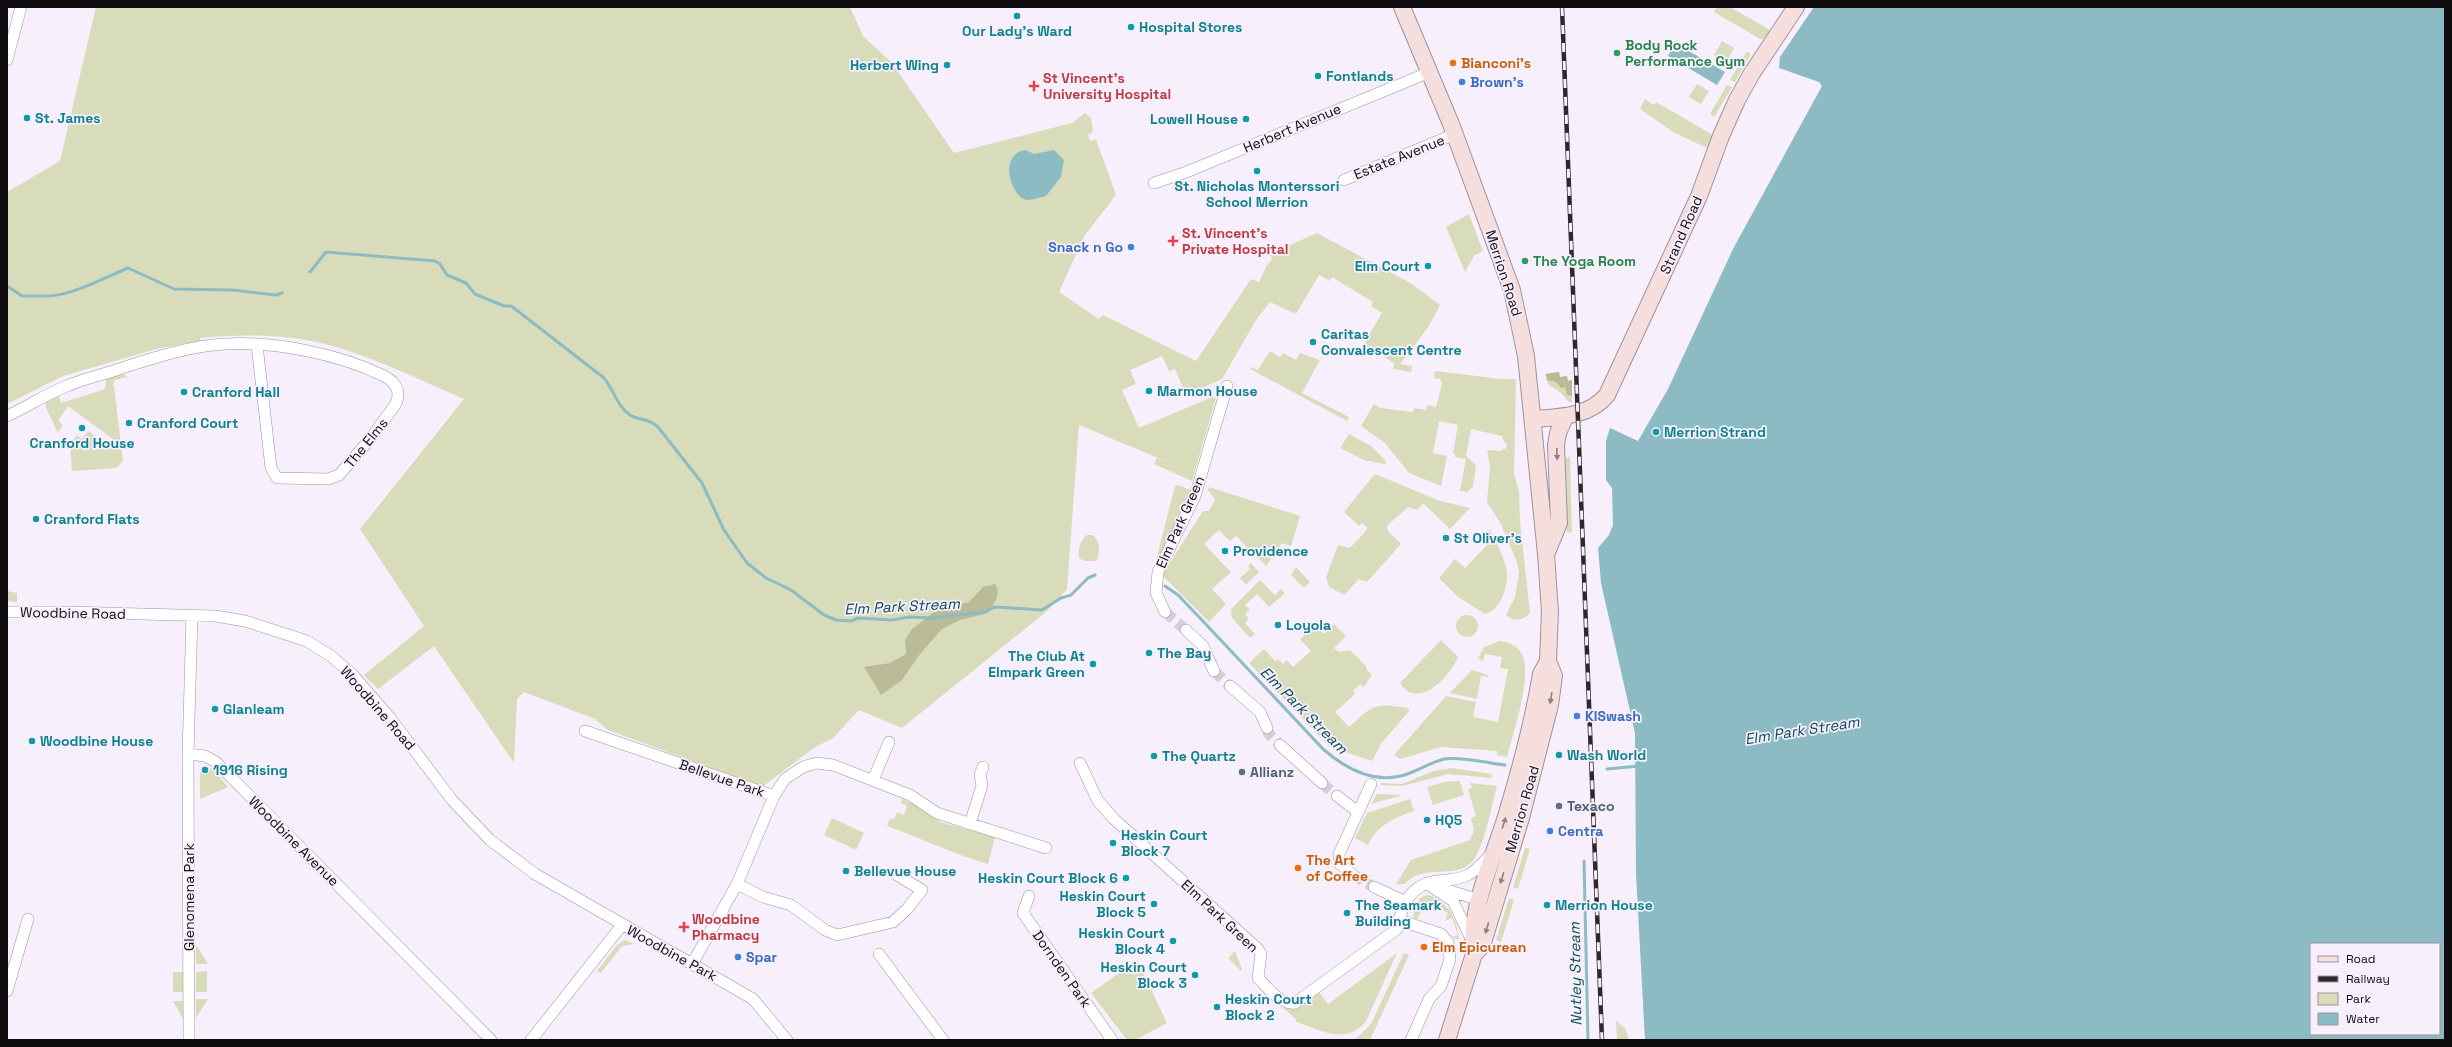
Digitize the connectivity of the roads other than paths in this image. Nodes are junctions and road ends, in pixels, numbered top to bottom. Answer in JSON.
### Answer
{"nodes":[{"id":1,"x":21,"y":7,"type":"edge"},
{"id":2,"x":1402,"y":7,"type":"edge"},
{"id":3,"x":1796,"y":7,"type":"edge"},
{"id":4,"x":7,"y":60,"type":"edge"},
{"id":5,"x":1430,"y":72,"type":"junction"},
{"id":6,"x":1455,"y":134,"type":"junction"},
{"id":7,"x":1344,"y":180,"type":"dead end"},
{"id":8,"x":1154,"y":184,"type":"dead end"},
{"id":9,"x":257,"y":345,"type":"junction"},
{"id":10,"x":1227,"y":386,"type":"dead end"},
{"id":11,"x":7,"y":416,"type":"edge"},
{"id":12,"x":1565,"y":417,"type":"junction"},
{"id":13,"x":1533,"y":419,"type":"junction"},
{"id":14,"x":1546,"y":554,"type":"junction"},
{"id":15,"x":7,"y":612,"type":"edge"},
{"id":16,"x":1165,"y":612,"type":"tunnel mouth"},
{"id":17,"x":192,"y":615,"type":"junction"},
{"id":18,"x":1186,"y":630,"type":"tunnel mouth"},
{"id":19,"x":1548,"y":661,"type":"junction"},
{"id":20,"x":1214,"y":671,"type":"tunnel mouth"},
{"id":21,"x":1230,"y":686,"type":"tunnel mouth"},
{"id":22,"x":1267,"y":728,"type":"tunnel mouth"},
{"id":23,"x":585,"y":730,"type":"dead end"},
{"id":24,"x":889,"y":742,"type":"dead end"},
{"id":25,"x":1280,"y":745,"type":"tunnel mouth"},
{"id":26,"x":188,"y":754,"type":"junction"},
{"id":27,"x":1080,"y":763,"type":"dead end"},
{"id":28,"x":983,"y":767,"type":"dead end"},
{"id":29,"x":873,"y":780,"type":"junction"},
{"id":30,"x":1322,"y":783,"type":"tunnel mouth"},
{"id":31,"x":1371,"y":784,"type":"dead end"},
{"id":32,"x":774,"y":796,"type":"junction"},
{"id":33,"x":1337,"y":796,"type":"tunnel mouth"},
{"id":34,"x":1358,"y":812,"type":"junction"},
{"id":35,"x":970,"y":824,"type":"junction"},
{"id":36,"x":1046,"y":848,"type":"dead end"},
{"id":37,"x":1496,"y":848,"type":"junction"},
{"id":38,"x":1353,"y":875,"type":"tunnel mouth"},
{"id":39,"x":897,"y":876,"type":"dead end"},
{"id":40,"x":738,"y":884,"type":"junction"},
{"id":41,"x":1426,"y":884,"type":"junction"},
{"id":42,"x":1374,"y":886,"type":"tunnel mouth"},
{"id":43,"x":1029,"y":896,"type":"dead end"},
{"id":44,"x":1404,"y":901,"type":"junction"},
{"id":45,"x":1487,"y":902,"type":"junction"},
{"id":46,"x":28,"y":919,"type":"dead end"},
{"id":47,"x":1399,"y":920,"type":"junction"},
{"id":48,"x":622,"y":925,"type":"junction"},
{"id":49,"x":1473,"y":948,"type":"junction"},
{"id":50,"x":879,"y":954,"type":"dead end"},
{"id":51,"x":692,"y":964,"type":"junction"},
{"id":52,"x":7,"y":991,"type":"edge"},
{"id":53,"x":189,"y":1040,"type":"edge"},
{"id":54,"x":491,"y":1040,"type":"edge"},
{"id":55,"x":531,"y":1040,"type":"edge"},
{"id":56,"x":787,"y":1040,"type":"edge"},
{"id":57,"x":942,"y":1040,"type":"edge"},
{"id":58,"x":1112,"y":1040,"type":"edge"},
{"id":59,"x":1411,"y":1040,"type":"edge"},
{"id":60,"x":1447,"y":1040,"type":"edge"}],
"edges":[{"from":1,"to":4,"type":"street"},
{"from":2,"to":5,"type":"main road","name":"Merrion Road"},
{"from":3,"to":12,"type":"main road","name":"Strand Road"},
{"from":5,"to":6,"type":"main road","name":"Merrion Road"},
{"from":5,"to":8,"type":"street","name":"Herbert Avenue"},
{"from":6,"to":7,"type":"street","name":"Estate Avenue"},
{"from":6,"to":13,"type":"main road","name":"Merrion Road"},
{"from":9,"to":9,"type":"street","name":"The Elms"},
{"from":9,"to":11,"type":"street","name":"The Elms"},
{"from":10,"to":16,"type":"street","name":"Elm Park Green"},
{"from":12,"to":13,"type":"main road","name":"Strand Road"},
{"from":12,"to":14,"type":"main road","name":"Merrion Road","one_way":true},
{"from":13,"to":14,"type":"main road","name":"Merrion Road"},
{"from":14,"to":19,"type":"main road","name":"Merrion Road"},
{"from":15,"to":17,"type":"street","name":"Woodbine Road"},
{"from":17,"to":26,"type":"street"},
{"from":17,"to":48,"type":"street","name":"Woodbine Road"},
{"from":18,"to":20,"type":"street"},
{"from":37,"to":19,"type":"main road","name":"Merrion Road","one_way":true},
{"from":19,"to":45,"type":"main road","name":"Merrion Road","one_way":true},
{"from":21,"to":22,"type":"street"},
{"from":23,"to":32,"type":"street","name":"Bellevue Park"},
{"from":24,"to":29,"type":"street"},
{"from":25,"to":30,"type":"street"},
{"from":26,"to":53,"type":"street","name":"Glenomena Park"},
{"from":26,"to":54,"type":"street","name":"Woodbine Avenue"},
{"from":27,"to":47,"type":"street","name":"Elm Park Green"},
{"from":28,"to":35,"type":"street"},
{"from":29,"to":32,"type":"street"},
{"from":29,"to":35,"type":"street"},
{"from":31,"to":34,"type":"street"},
{"from":32,"to":40,"type":"street","name":"Bellevue Park"},
{"from":33,"to":34,"type":"street"},
{"from":34,"to":38,"type":"street"},
{"from":35,"to":36,"type":"street"},
{"from":37,"to":41,"type":"street","name":"Merrion Road"},
{"from":37,"to":45,"type":"main road","name":"Merrion Road"},
{"from":39,"to":40,"type":"street"},
{"from":40,"to":51,"type":"street","name":"Bellevue Park"},
{"from":41,"to":44,"type":"street"},
{"from":41,"to":45,"type":"street"},
{"from":41,"to":49,"type":"street"},
{"from":42,"to":44,"type":"street"},
{"from":43,"to":58,"type":"street","name":"Dornden Park"},
{"from":44,"to":47,"type":"street","name":"Elm Park Green"},
{"from":45,"to":49,"type":"main road","name":"Merrion Road"},
{"from":46,"to":52,"type":"street"},
{"from":47,"to":59,"type":"street"},
{"from":48,"to":51,"type":"street","name":"Woodbine Park"},
{"from":48,"to":55,"type":"street","name":"Woodbine Park"},
{"from":49,"to":60,"type":"main road","name":"Merrion Road"},
{"from":50,"to":57,"type":"street"},
{"from":51,"to":56,"type":"street","name":"Woodbine Park"}]}
